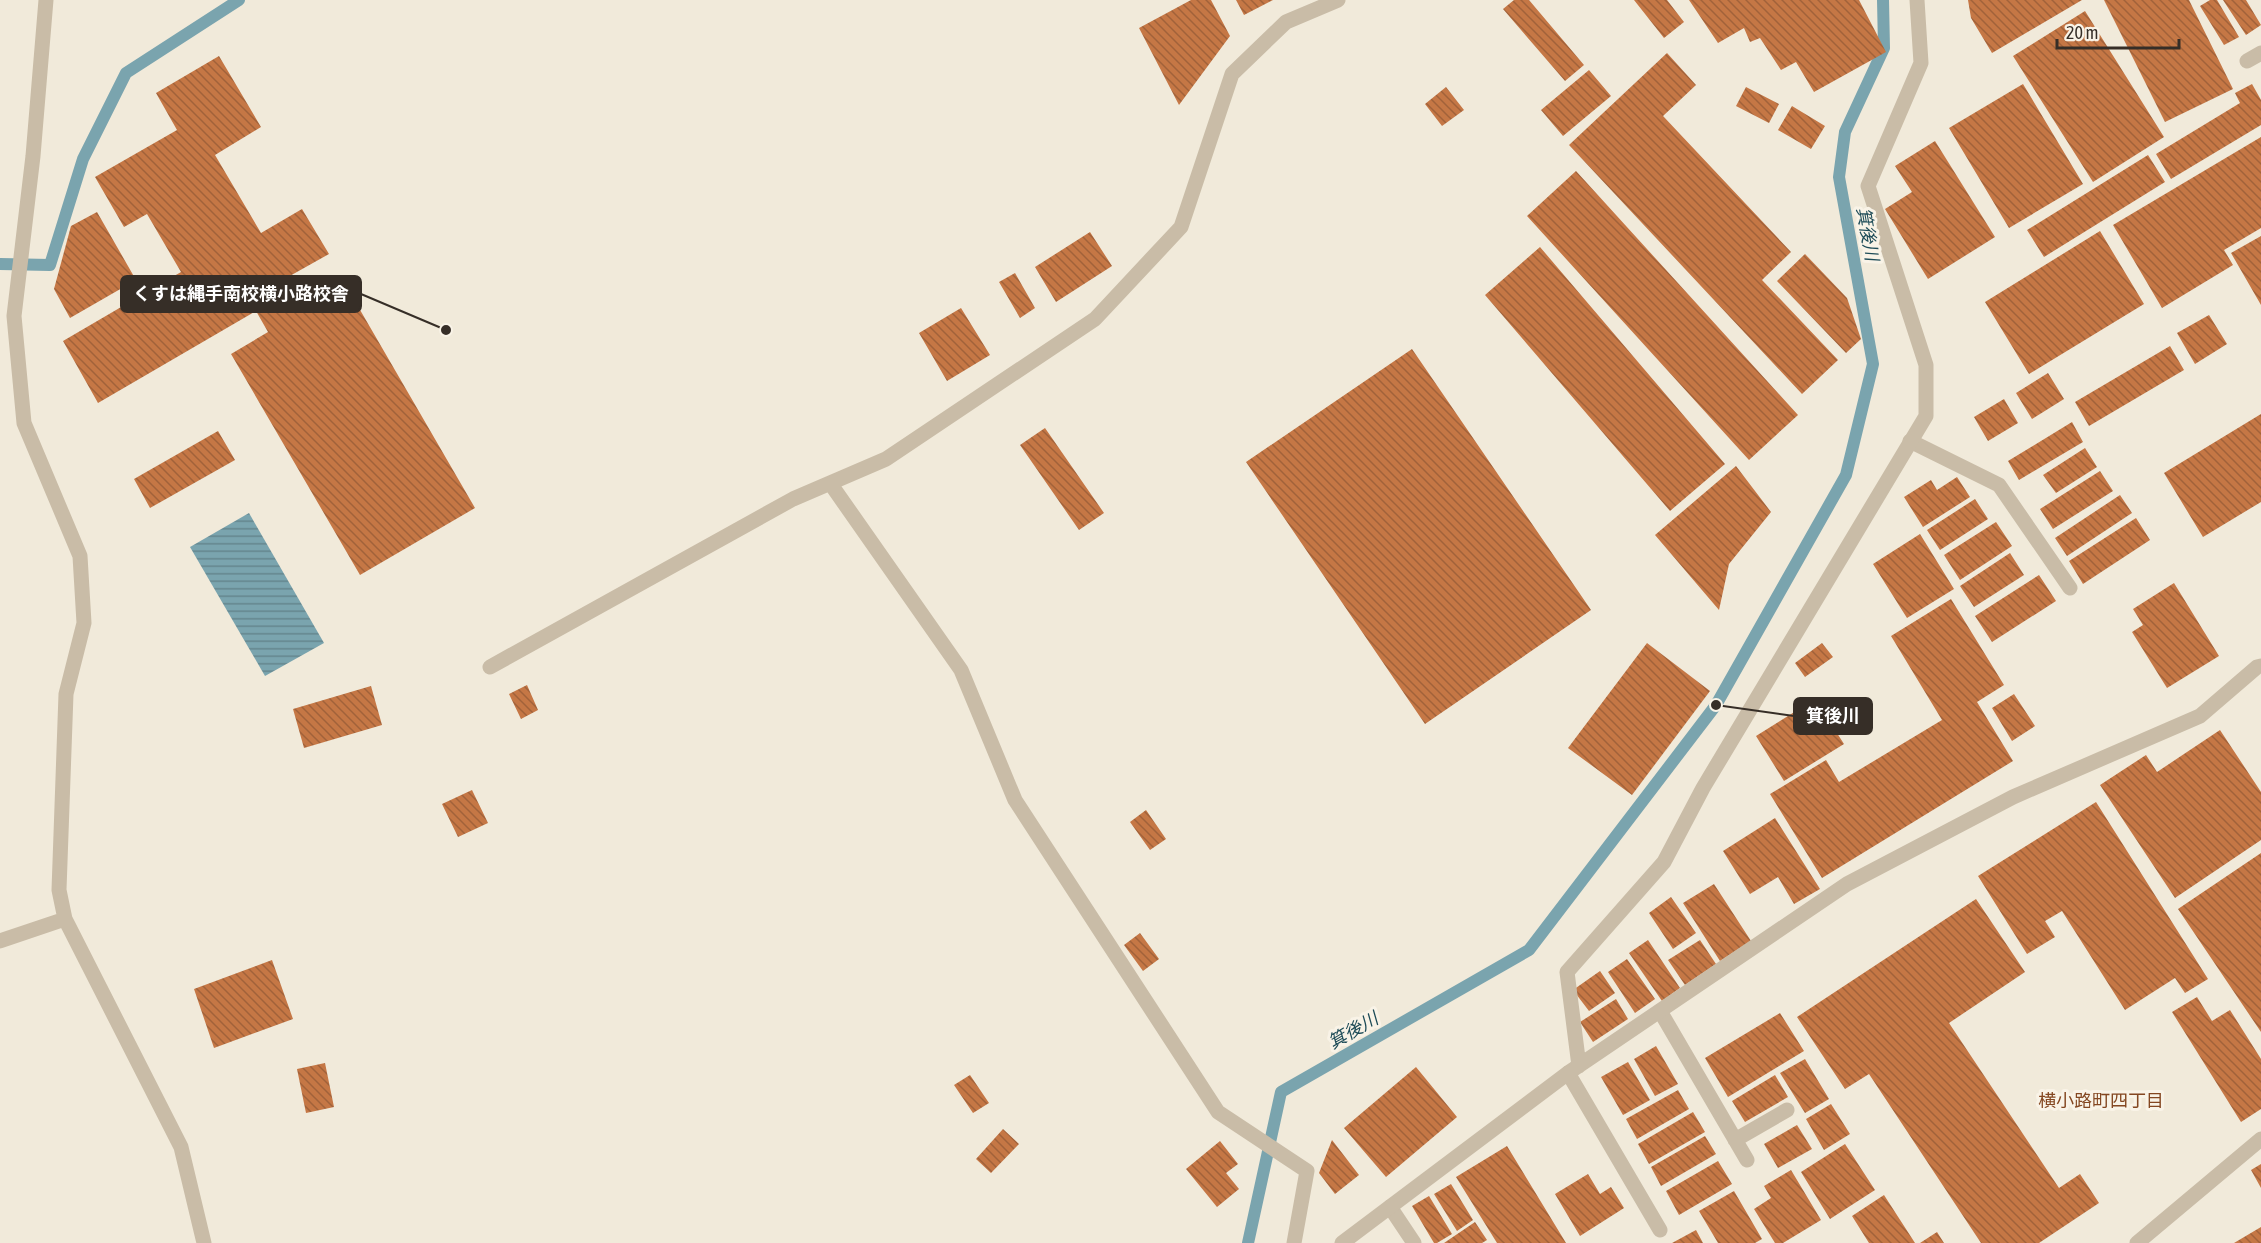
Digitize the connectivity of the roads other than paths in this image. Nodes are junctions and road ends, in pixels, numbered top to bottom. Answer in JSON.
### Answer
{"nodes":[{"id":1,"x":46,"y":0,"type":"edge"},
{"id":2,"x":1338,"y":0,"type":"edge"},
{"id":3,"x":1917,"y":0,"type":"edge"},
{"id":4,"x":2261,"y":53,"type":"edge"},
{"id":5,"x":2247,"y":61,"type":"dead end"},
{"id":6,"x":7,"y":313,"type":"edge"},
{"id":7,"x":1910,"y":441,"type":"junction"},
{"id":8,"x":830,"y":483,"type":"junction"},
{"id":9,"x":2070,"y":588,"type":"dead end"},
{"id":10,"x":2261,"y":666,"type":"edge"},
{"id":11,"x":490,"y":667,"type":"dead end"},
{"id":12,"x":65,"y":920,"type":"junction"},
{"id":13,"x":0,"y":941,"type":"edge"},
{"id":14,"x":1660,"y":1011,"type":"junction"},
{"id":15,"x":1573,"y":1069,"type":"junction"},
{"id":16,"x":1787,"y":1110,"type":"dead end"},
{"id":17,"x":2261,"y":1139,"type":"edge"},
{"id":18,"x":1735,"y":1140,"type":"junction"},
{"id":19,"x":1747,"y":1160,"type":"dead end"},
{"id":20,"x":1390,"y":1207,"type":"junction"},
{"id":21,"x":1660,"y":1230,"type":"dead end"},
{"id":22,"x":204,"y":1243,"type":"edge"},
{"id":23,"x":1294,"y":1243,"type":"edge"},
{"id":24,"x":1342,"y":1243,"type":"edge"},
{"id":25,"x":1414,"y":1243,"type":"edge"},
{"id":26,"x":2137,"y":1243,"type":"edge"}],
"edges":[{"from":1,"to":6,"type":"street"},
{"from":2,"to":8,"type":"street"},
{"from":3,"to":7,"type":"street"},
{"from":4,"to":5,"type":"street"},
{"from":6,"to":12,"type":"street"},
{"from":7,"to":9,"type":"street"},
{"from":7,"to":15,"type":"street"},
{"from":8,"to":11,"type":"street"},
{"from":8,"to":23,"type":"street"},
{"from":10,"to":14,"type":"street"},
{"from":12,"to":13,"type":"street"},
{"from":12,"to":22,"type":"street"},
{"from":14,"to":15,"type":"street"},
{"from":14,"to":18,"type":"street"},
{"from":15,"to":20,"type":"street"},
{"from":15,"to":21,"type":"street"},
{"from":16,"to":18,"type":"street"},
{"from":17,"to":26,"type":"street"},
{"from":18,"to":19,"type":"street"},
{"from":20,"to":24,"type":"street"},
{"from":20,"to":25,"type":"street"}]}
